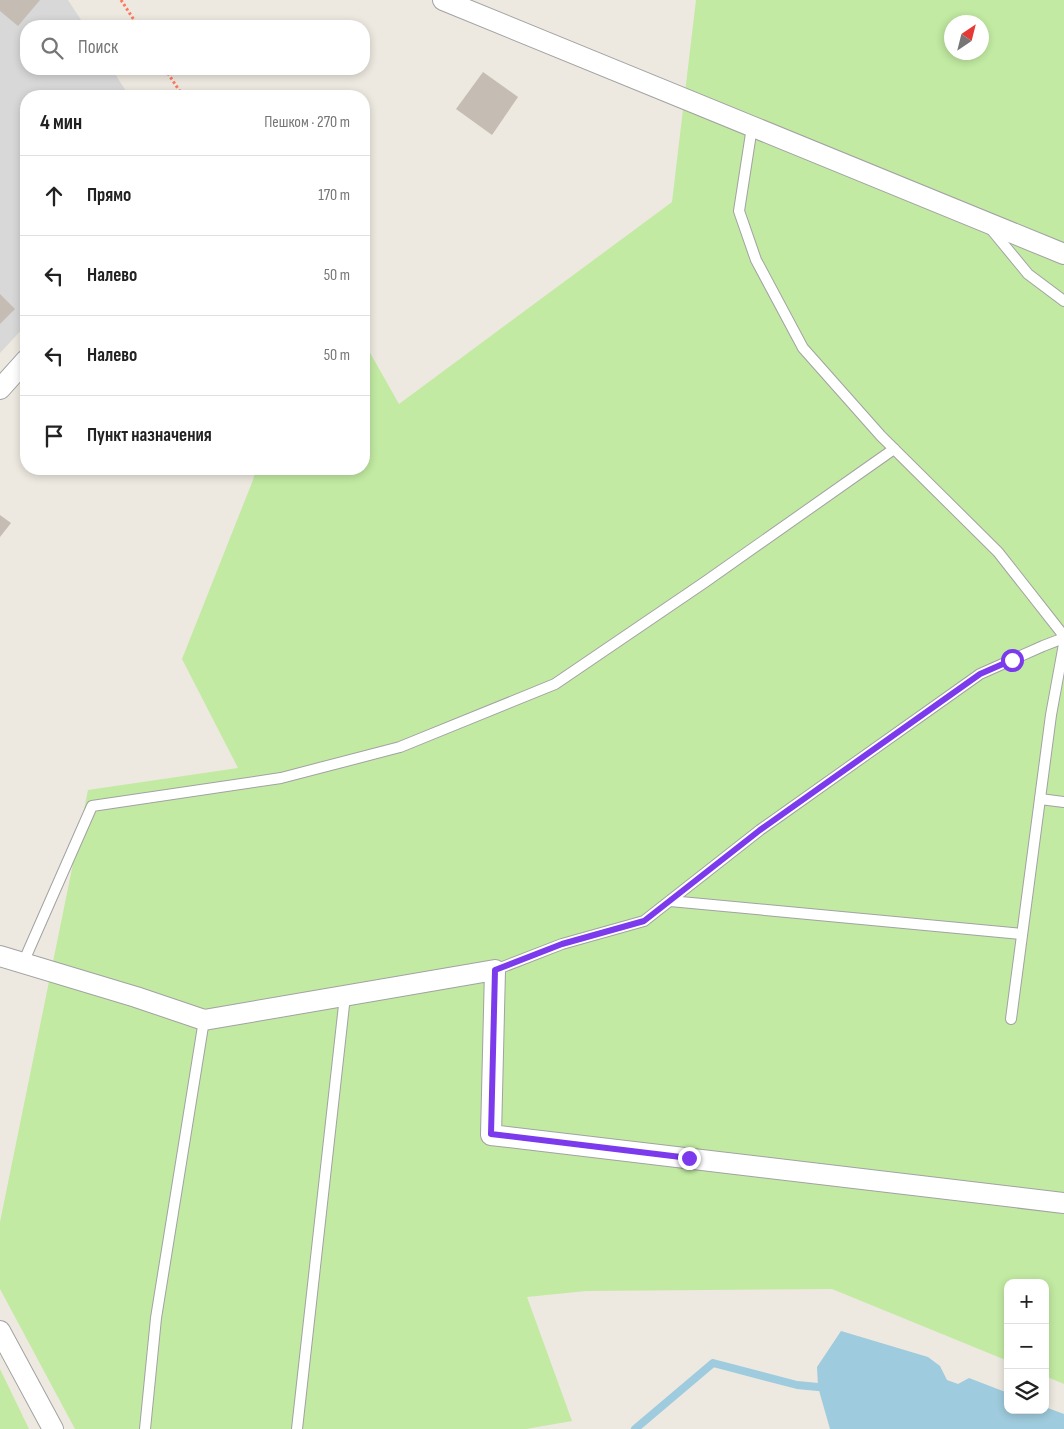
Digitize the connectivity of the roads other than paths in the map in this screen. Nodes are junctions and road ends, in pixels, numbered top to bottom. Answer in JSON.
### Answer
{"nodes":[{"id":1,"x":443,"y":0,"type":"edge"},
{"id":2,"x":752,"y":127,"type":"junction"},
{"id":3,"x":986,"y":222,"type":"junction"},
{"id":4,"x":1064,"y":254,"type":"edge"},
{"id":5,"x":1064,"y":302,"type":"edge"},
{"id":6,"x":20,"y":367,"type":"edge"},
{"id":7,"x":0,"y":389,"type":"edge"},
{"id":8,"x":894,"y":449,"type":"junction"},
{"id":9,"x":1064,"y":637,"type":"edge"},
{"id":10,"x":1064,"y":644,"type":"edge"},
{"id":11,"x":1040,"y":799,"type":"junction"},
{"id":12,"x":1064,"y":802,"type":"edge"},
{"id":13,"x":670,"y":901,"type":"junction"},
{"id":14,"x":1022,"y":934,"type":"junction"},
{"id":15,"x":0,"y":956,"type":"edge"},
{"id":16,"x":23,"y":963,"type":"junction"},
{"id":17,"x":495,"y":970,"type":"junction"},
{"id":18,"x":345,"y":996,"type":"junction"},
{"id":19,"x":1011,"y":1019,"type":"dead end"},
{"id":20,"x":204,"y":1020,"type":"junction"},
{"id":21,"x":1064,"y":1203,"type":"edge"},
{"id":22,"x":0,"y":1331,"type":"edge"},
{"id":23,"x":53,"y":1429,"type":"edge"},
{"id":24,"x":145,"y":1429,"type":"edge"},
{"id":25,"x":297,"y":1429,"type":"edge"}],
"edges":[{"from":1,"to":2,"type":"street"},
{"from":2,"to":3,"type":"street"},
{"from":2,"to":8,"type":"lane"},
{"from":3,"to":4,"type":"street"},
{"from":3,"to":5,"type":"lane"},
{"from":6,"to":7,"type":"street"},
{"from":8,"to":9,"type":"lane"},
{"from":8,"to":16,"type":"lane"},
{"from":9,"to":13,"type":"lane"},
{"from":10,"to":11,"type":"lane"},
{"from":11,"to":12,"type":"lane"},
{"from":11,"to":14,"type":"lane"},
{"from":13,"to":14,"type":"lane"},
{"from":13,"to":17,"type":"lane"},
{"from":14,"to":19,"type":"lane"},
{"from":15,"to":16,"type":"street"},
{"from":16,"to":20,"type":"street"},
{"from":17,"to":18,"type":"street"},
{"from":17,"to":21,"type":"street"},
{"from":18,"to":20,"type":"street"},
{"from":18,"to":25,"type":"lane"},
{"from":20,"to":24,"type":"lane"},
{"from":22,"to":23,"type":"street"}]}
